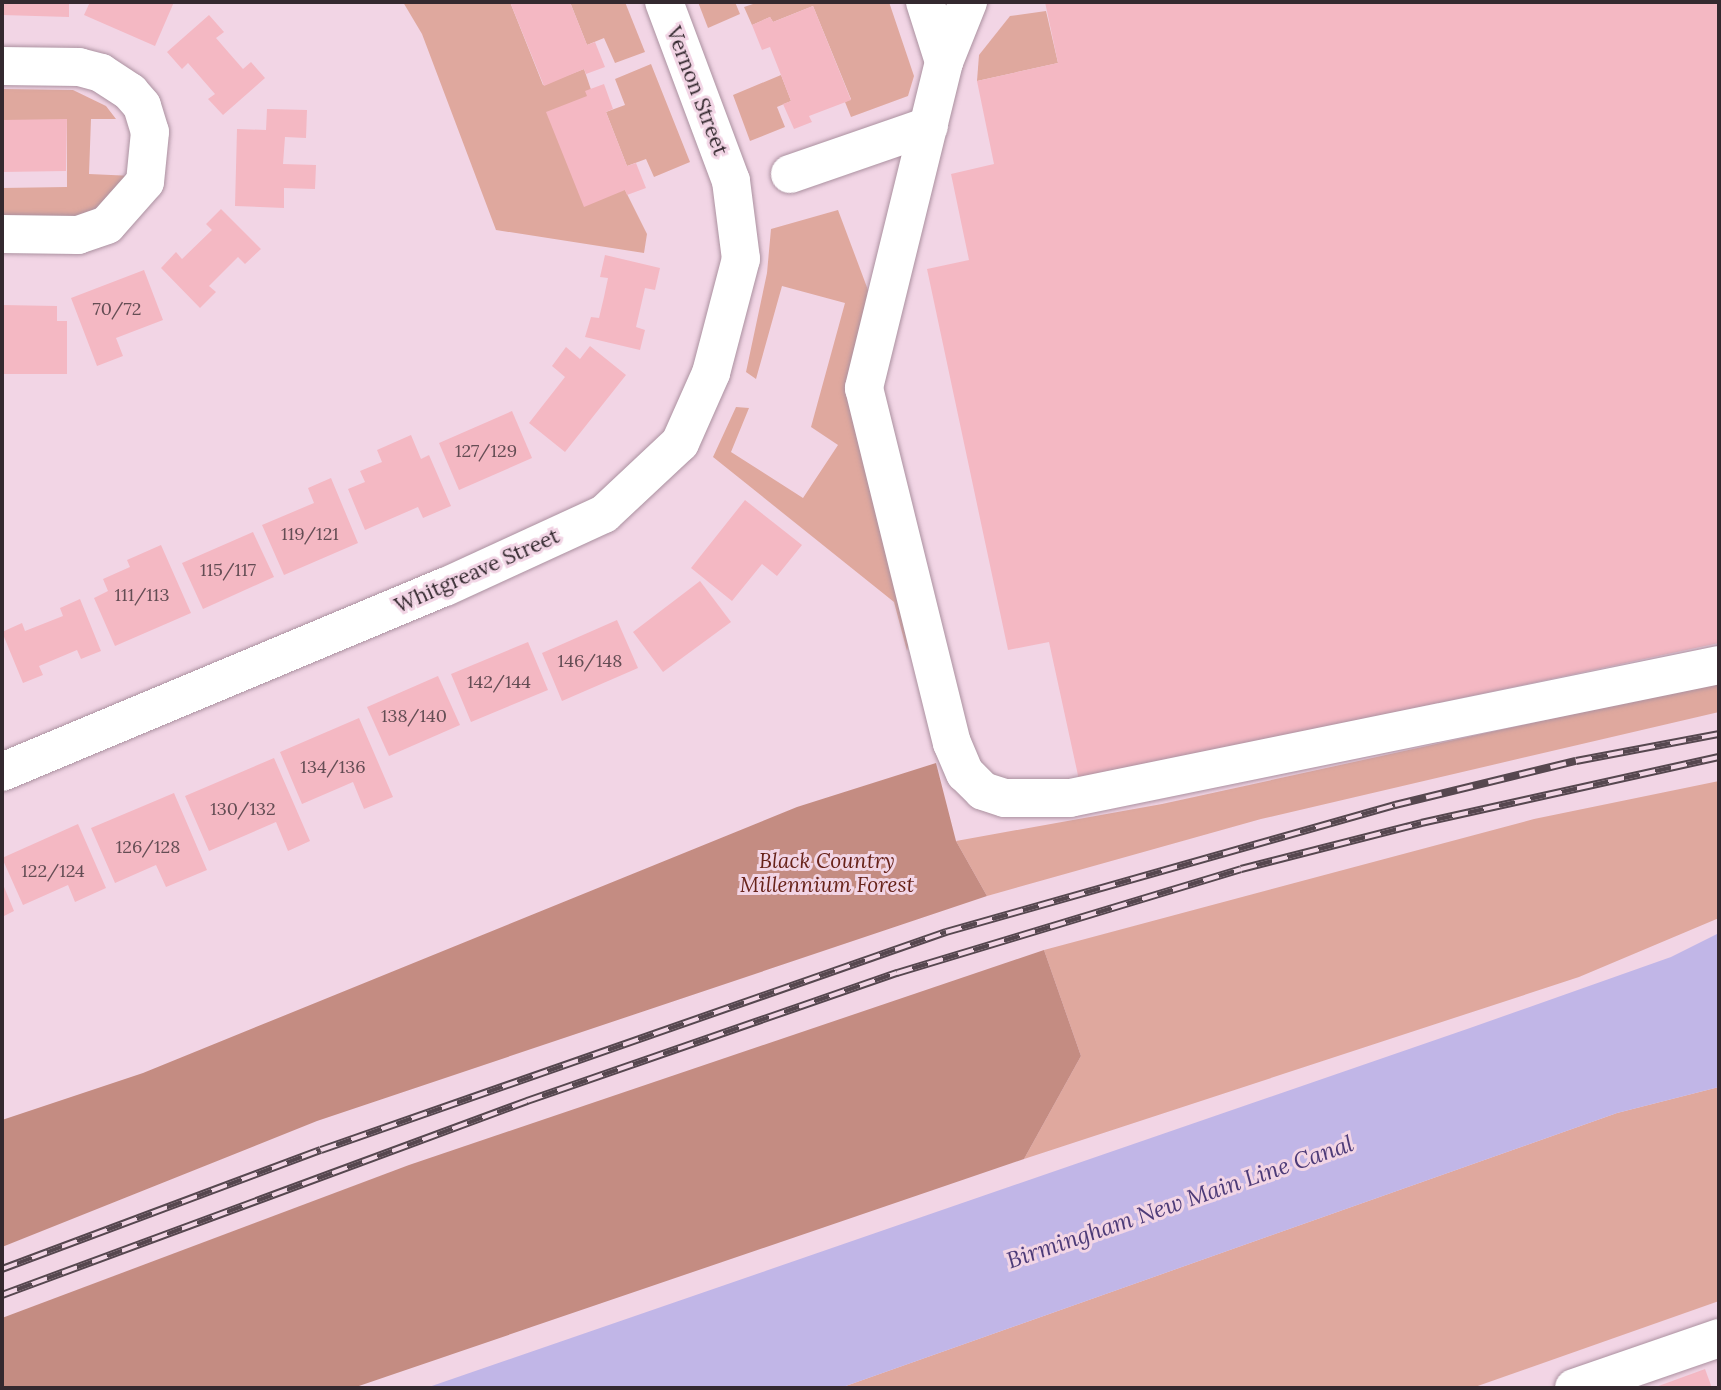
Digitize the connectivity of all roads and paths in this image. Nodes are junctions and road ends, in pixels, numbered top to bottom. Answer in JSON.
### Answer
{"nodes":[{"id":1,"x":664,"y":2,"type":"edge"},
{"id":2,"x":925,"y":2,"type":"edge"},
{"id":3,"x":968,"y":2,"type":"edge"},
{"id":4,"x":944,"y":62,"type":"junction"},
{"id":5,"x":2,"y":66,"type":"edge"},
{"id":6,"x":929,"y":126,"type":"junction"},
{"id":7,"x":790,"y":174,"type":"dead end"},
{"id":8,"x":731,"y":181,"type":"joint"},
{"id":9,"x":2,"y":234,"type":"edge"},
{"id":10,"x":1719,"y":665,"type":"edge"},
{"id":11,"x":2,"y":772,"type":"edge"},
{"id":12,"x":1719,"y":1338,"type":"edge"},
{"id":13,"x":1574,"y":1388,"type":"edge"}],
"edges":[{"from":1,"to":8,"type":"street","name":"Vernon Street"},
{"from":2,"to":4,"type":"street"},
{"from":3,"to":4,"type":"street"},
{"from":4,"to":6,"type":"street"},
{"from":5,"to":9,"type":"street"},
{"from":6,"to":7,"type":"street"},
{"from":6,"to":10,"type":"street"},
{"from":8,"to":11,"type":"street","name":"Whitgreave Street"},
{"from":12,"to":13,"type":"street"}]}
